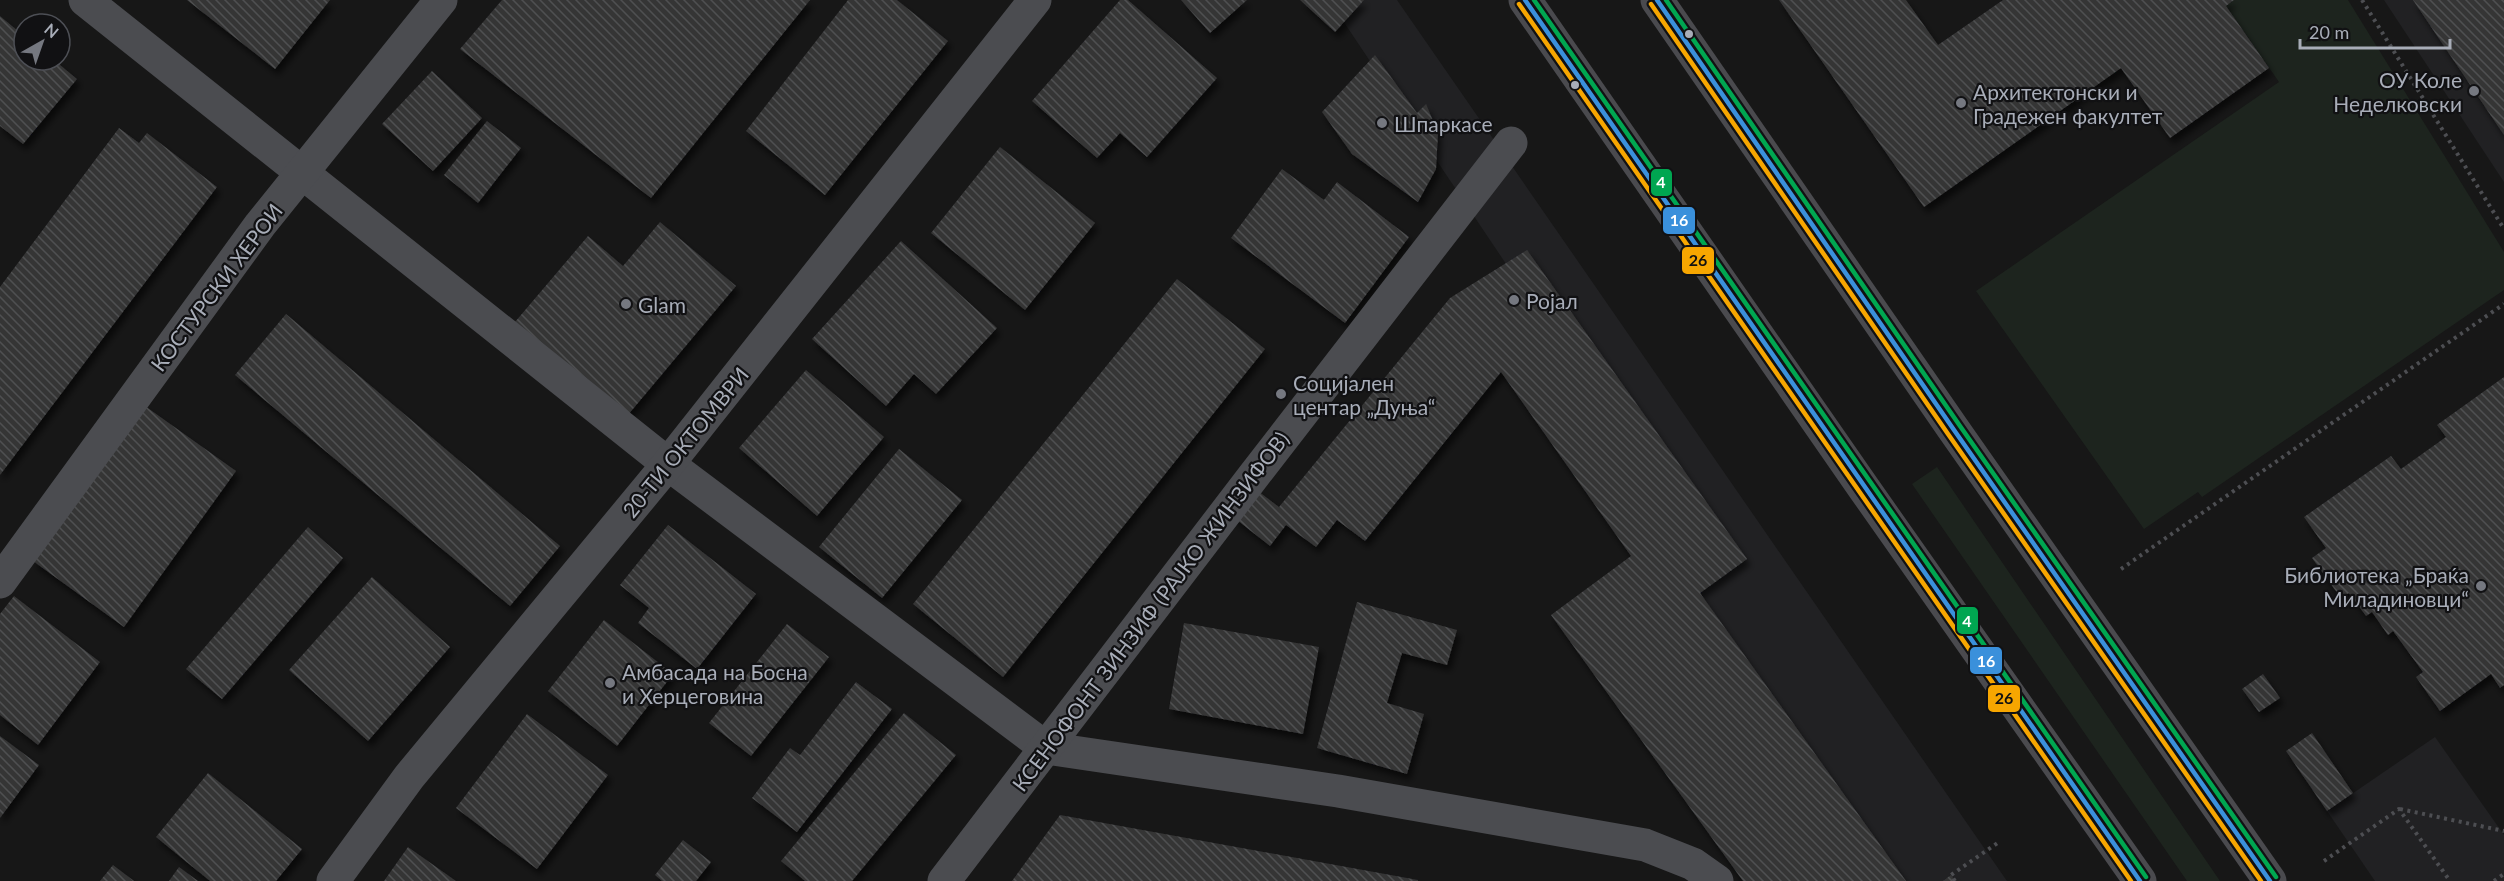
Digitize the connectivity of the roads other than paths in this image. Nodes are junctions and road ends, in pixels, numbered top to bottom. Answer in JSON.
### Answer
{"nodes":[{"id":1,"x":85,"y":0,"type":"edge"},
{"id":2,"x":441,"y":0,"type":"edge"},
{"id":3,"x":1035,"y":0,"type":"edge"},
{"id":4,"x":1525,"y":0,"type":"edge"},
{"id":5,"x":1658,"y":0,"type":"edge"},
{"id":6,"x":1511,"y":143,"type":"dead end"},
{"id":7,"x":303,"y":172,"type":"junction"},
{"id":8,"x":668,"y":464,"type":"junction"},
{"id":9,"x":0,"y":582,"type":"edge"},
{"id":10,"x":1046,"y":748,"type":"junction"},
{"id":11,"x":333,"y":881,"type":"edge"},
{"id":12,"x":944,"y":881,"type":"edge"},
{"id":13,"x":1717,"y":881,"type":"edge"},
{"id":14,"x":2140,"y":881,"type":"edge"},
{"id":15,"x":2270,"y":881,"type":"edge"}],
"edges":[{"from":1,"to":7,"type":"street"},
{"from":2,"to":7,"type":"street","name":"КОСТУРСКИ ХЕРОИ"},
{"from":3,"to":8,"type":"street","name":"20-ТИ ОКТОМВРИ"},
{"from":4,"to":14,"type":"street"},
{"from":5,"to":15,"type":"street"},
{"from":6,"to":10,"type":"street","name":"КСЕНОФОНТ ЗИНЗИФ (РАЈКО ЖИНЗИФОВ)"},
{"from":7,"to":8,"type":"street"},
{"from":7,"to":9,"type":"street","name":"КОСТУРСКИ ХЕРОИ"},
{"from":8,"to":10,"type":"street"},
{"from":8,"to":11,"type":"street","name":"20-ТИ ОКТОМВРИ"},
{"from":10,"to":12,"type":"street","name":"КСЕНОФОНТ ЗИНЗИФ (РАЈКО ЖИНЗИФОВ)"},
{"from":10,"to":13,"type":"street"}]}
